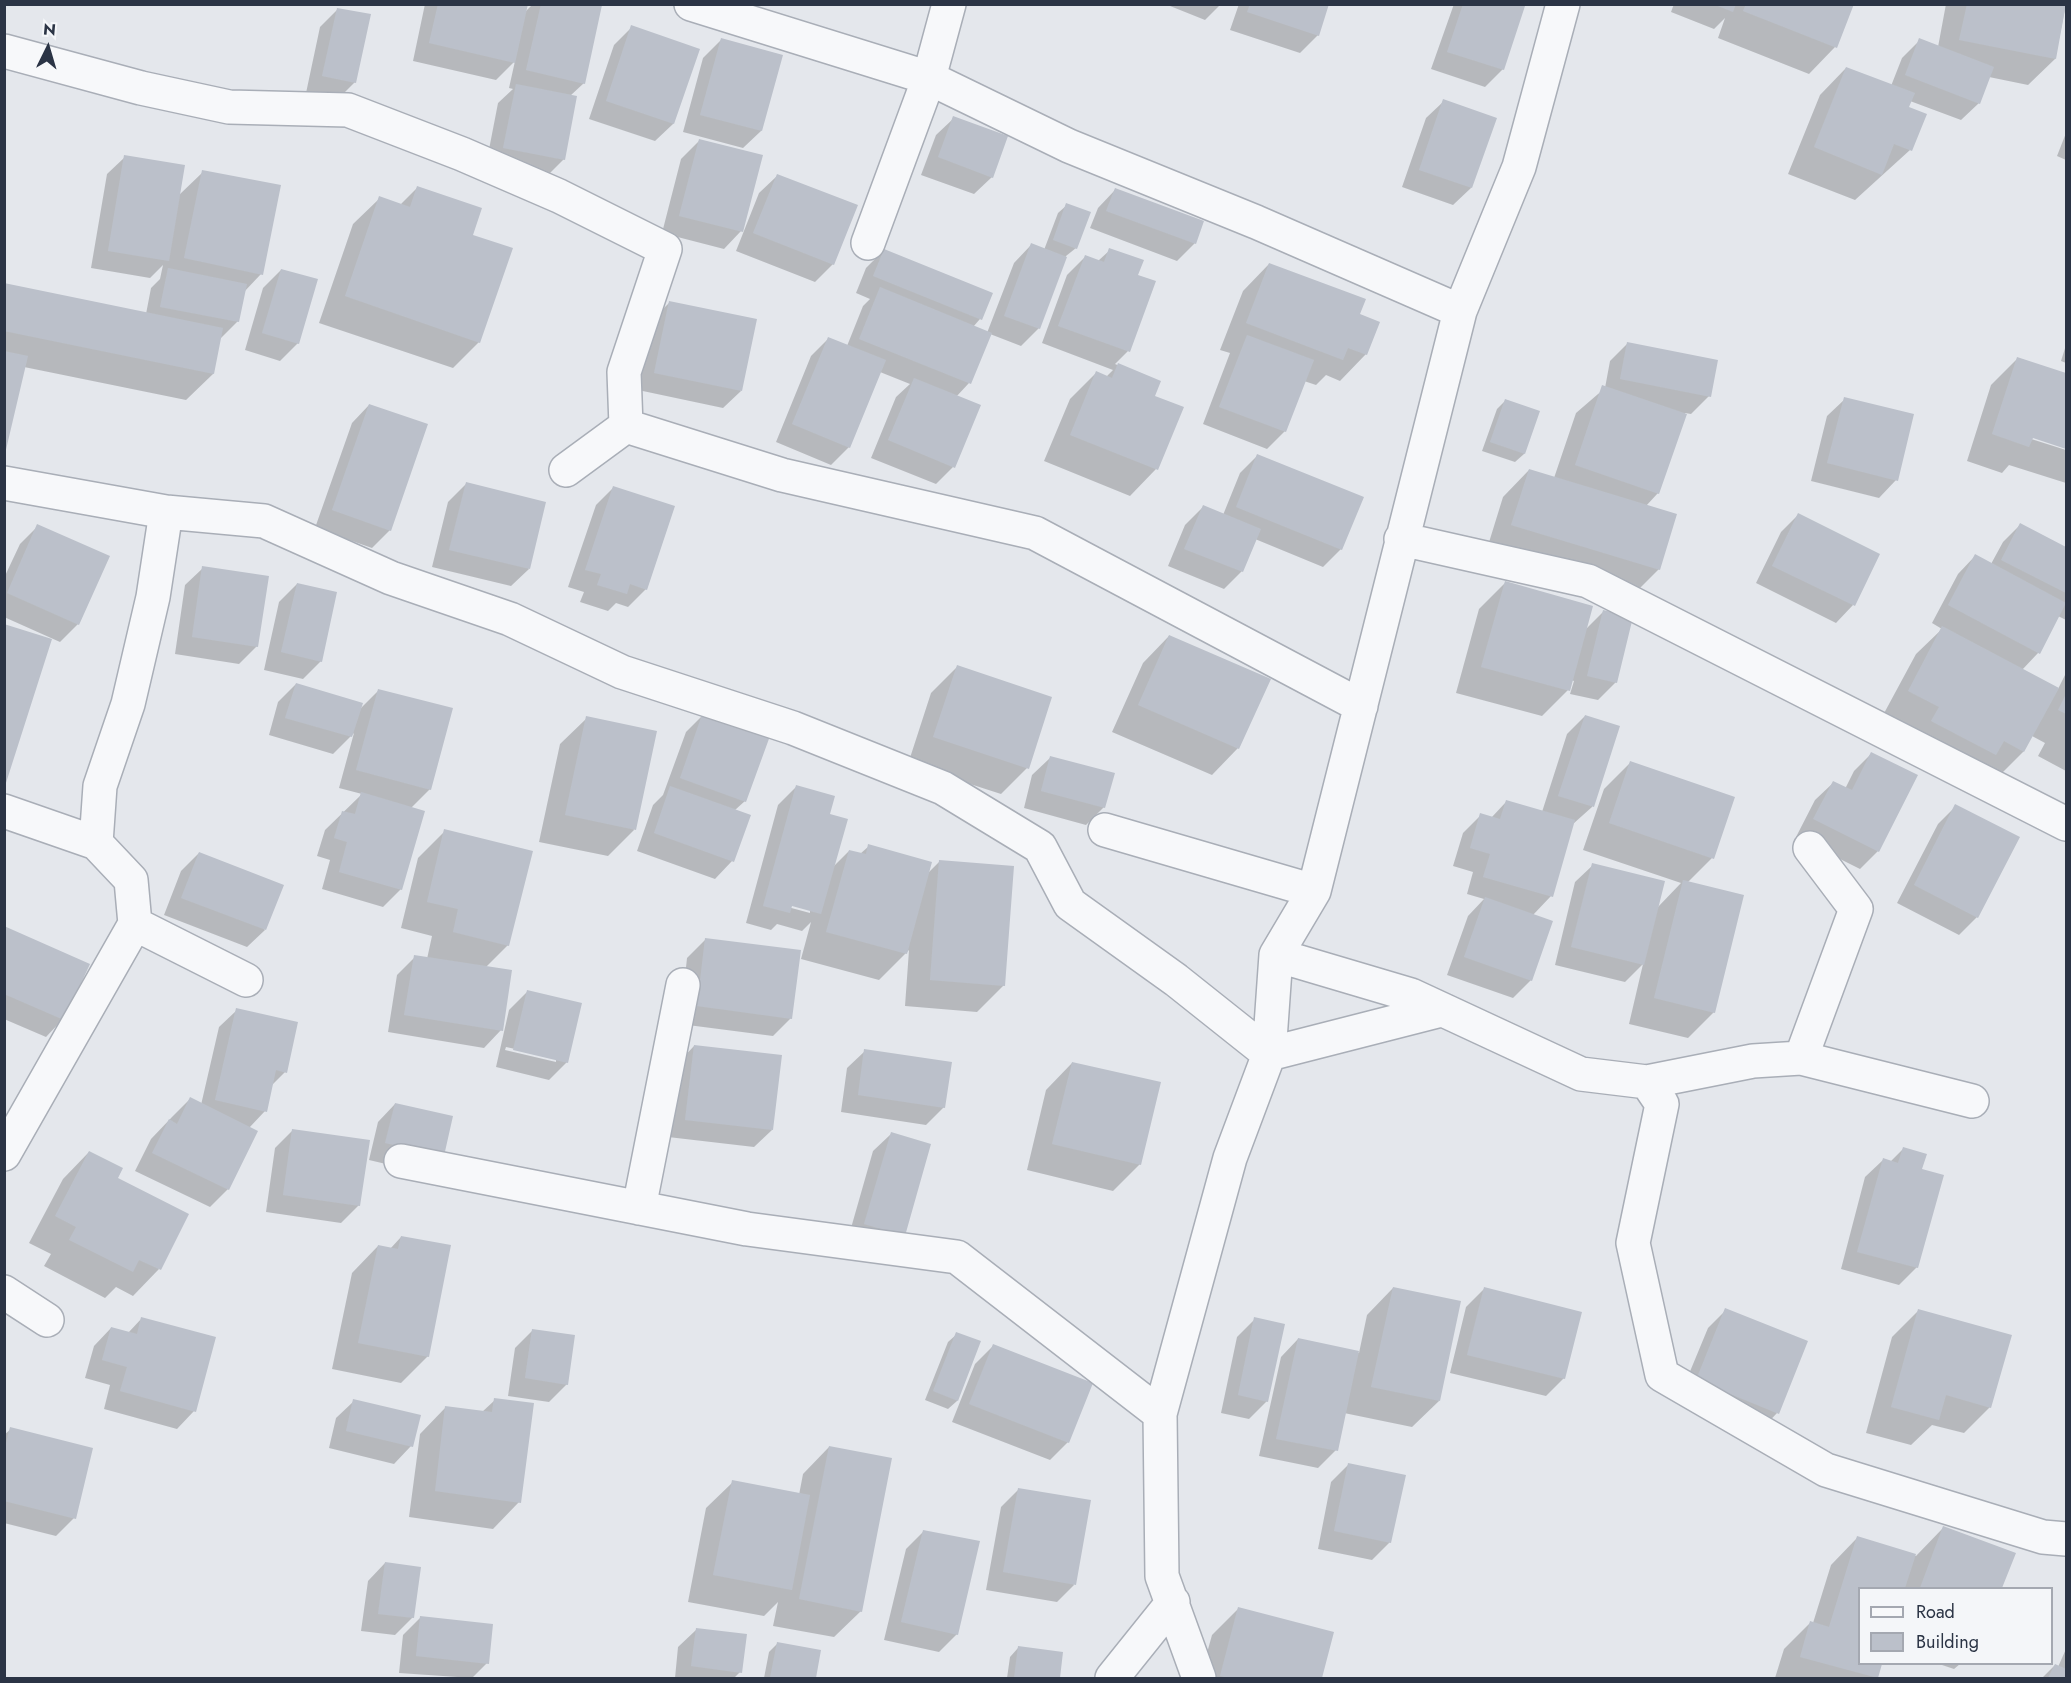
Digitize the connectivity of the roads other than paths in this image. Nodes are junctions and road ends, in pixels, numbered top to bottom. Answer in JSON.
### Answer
{"nodes":[{"id":1,"x":691,"y":4,"type":"edge"},
{"id":2,"x":948,"y":4,"type":"edge"},
{"id":3,"x":1563,"y":4,"type":"edge"},
{"id":4,"x":4,"y":51,"type":"edge"},
{"id":5,"x":929,"y":78,"type":"junction"},
{"id":6,"x":868,"y":243,"type":"dead end"},
{"id":7,"x":1460,"y":311,"type":"junction"},
{"id":8,"x":626,"y":426,"type":"junction"},
{"id":9,"x":566,"y":470,"type":"dead end"},
{"id":10,"x":4,"y":483,"type":"edge"},
{"id":11,"x":166,"y":512,"type":"junction"},
{"id":12,"x":1401,"y":539,"type":"junction"},
{"id":13,"x":1361,"y":706,"type":"junction"},
{"id":14,"x":4,"y":811,"type":"edge"},
{"id":15,"x":2067,"y":824,"type":"edge"},
{"id":16,"x":1105,"y":830,"type":"dead end"},
{"id":17,"x":96,"y":843,"type":"junction"},
{"id":18,"x":1810,"y":848,"type":"dead end"},
{"id":19,"x":1314,"y":891,"type":"junction"},
{"id":20,"x":135,"y":924,"type":"junction"},
{"id":21,"x":1276,"y":955,"type":"junction"},
{"id":22,"x":246,"y":980,"type":"dead end"},
{"id":23,"x":683,"y":985,"type":"dead end"},
{"id":24,"x":1441,"y":1010,"type":"junction"},
{"id":25,"x":1269,"y":1054,"type":"junction"},
{"id":26,"x":1801,"y":1058,"type":"junction"},
{"id":27,"x":1647,"y":1082,"type":"junction"},
{"id":28,"x":1972,"y":1101,"type":"dead end"},
{"id":29,"x":4,"y":1154,"type":"edge"},
{"id":30,"x":401,"y":1161,"type":"dead end"},
{"id":31,"x":639,"y":1208,"type":"junction"},
{"id":32,"x":4,"y":1292,"type":"edge"},
{"id":33,"x":47,"y":1320,"type":"dead end"},
{"id":34,"x":1160,"y":1414,"type":"junction"},
{"id":35,"x":2067,"y":1539,"type":"edge"},
{"id":36,"x":1173,"y":1602,"type":"junction"},
{"id":37,"x":1112,"y":1678,"type":"edge"},
{"id":38,"x":1199,"y":1678,"type":"edge"}],
"edges":[{"from":1,"to":5,"type":"street"},
{"from":2,"to":5,"type":"street"},
{"from":3,"to":7,"type":"street"},
{"from":4,"to":8,"type":"street"},
{"from":5,"to":6,"type":"street"},
{"from":5,"to":7,"type":"street"},
{"from":7,"to":12,"type":"street"},
{"from":8,"to":9,"type":"street"},
{"from":8,"to":13,"type":"street"},
{"from":10,"to":11,"type":"street"},
{"from":11,"to":17,"type":"street"},
{"from":11,"to":25,"type":"street"},
{"from":12,"to":13,"type":"street"},
{"from":12,"to":15,"type":"street"},
{"from":13,"to":19,"type":"street"},
{"from":14,"to":17,"type":"street"},
{"from":16,"to":19,"type":"street"},
{"from":17,"to":20,"type":"street"},
{"from":18,"to":26,"type":"street"},
{"from":19,"to":21,"type":"street"},
{"from":20,"to":22,"type":"street"},
{"from":20,"to":29,"type":"street"},
{"from":21,"to":24,"type":"street"},
{"from":21,"to":25,"type":"street"},
{"from":23,"to":31,"type":"street"},
{"from":24,"to":25,"type":"street"},
{"from":24,"to":27,"type":"street"},
{"from":25,"to":34,"type":"street"},
{"from":26,"to":27,"type":"street"},
{"from":26,"to":28,"type":"street"},
{"from":27,"to":35,"type":"street"},
{"from":30,"to":31,"type":"street"},
{"from":31,"to":34,"type":"street"},
{"from":32,"to":33,"type":"street"},
{"from":34,"to":36,"type":"street"},
{"from":36,"to":37,"type":"street"},
{"from":36,"to":38,"type":"street"}]}
